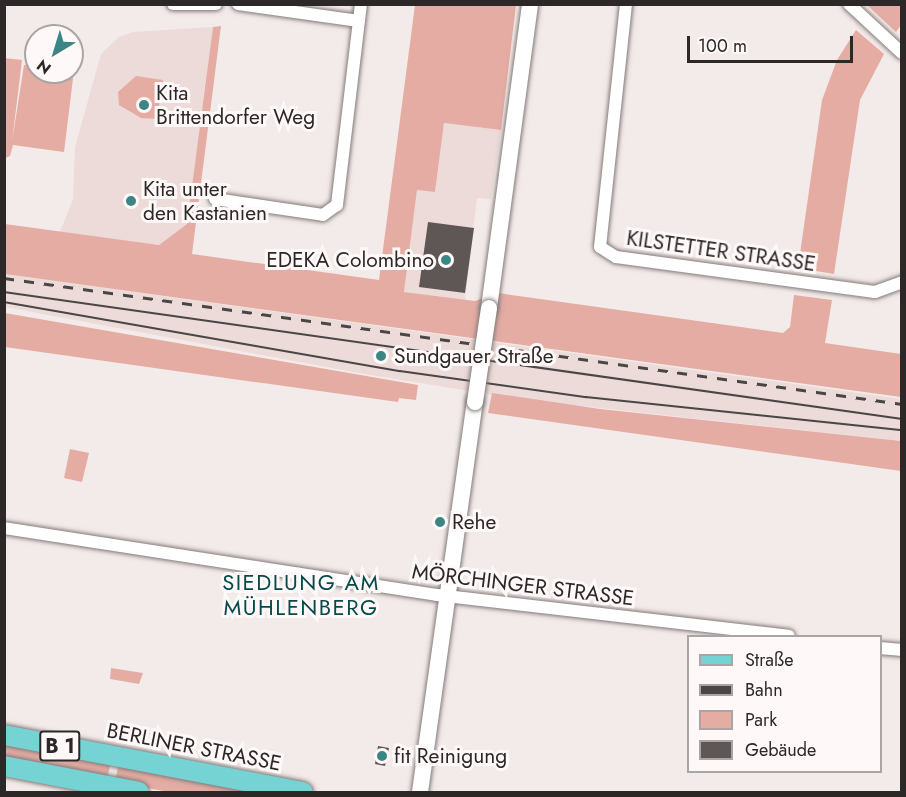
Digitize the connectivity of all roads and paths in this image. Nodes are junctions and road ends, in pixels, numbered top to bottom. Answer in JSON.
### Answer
{"nodes":[{"id":1,"x":173,"y":4,"type":"edge"},
{"id":2,"x":216,"y":4,"type":"edge"},
{"id":3,"x":238,"y":4,"type":"edge"},
{"id":4,"x":362,"y":4,"type":"edge"},
{"id":5,"x":530,"y":4,"type":"edge"},
{"id":6,"x":626,"y":4,"type":"edge"},
{"id":7,"x":849,"y":4,"type":"edge"},
{"id":8,"x":359,"y":21,"type":"junction"},
{"id":9,"x":902,"y":53,"type":"edge"},
{"id":10,"x":215,"y":199,"type":"dead end"},
{"id":11,"x":902,"y":282,"type":"edge"},
{"id":12,"x":4,"y":528,"type":"edge"},
{"id":13,"x":448,"y":596,"type":"junction"},
{"id":14,"x":780,"y":635,"type":"edge"},
{"id":15,"x":882,"y":648,"type":"edge"},
{"id":16,"x":902,"y":650,"type":"edge"},
{"id":17,"x":4,"y":735,"type":"edge"},
{"id":18,"x":4,"y":766,"type":"edge"},
{"id":19,"x":139,"y":792,"type":"edge"},
{"id":20,"x":303,"y":792,"type":"edge"},
{"id":21,"x":420,"y":792,"type":"edge"}],
"edges":[{"from":1,"to":2,"type":"street"},
{"from":3,"to":8,"type":"street"},
{"from":4,"to":8,"type":"street"},
{"from":5,"to":13,"type":"street","bridge":true},
{"from":6,"to":11,"type":"street","name":"KILSTETTER STRASSE"},
{"from":7,"to":9,"type":"street"},
{"from":8,"to":10,"type":"street"},
{"from":12,"to":13,"type":"street","name":"MÖRCHINGER STRASSE"},
{"from":13,"to":14,"type":"street","name":"MÖRCHINGER STRASSE"},
{"from":13,"to":21,"type":"street"},
{"from":15,"to":16,"type":"street"},
{"from":17,"to":20,"type":"main road","name":"BERLINER STRASSE","number":"B 1"},
{"from":18,"to":19,"type":"main road","number":"B 1"}]}
